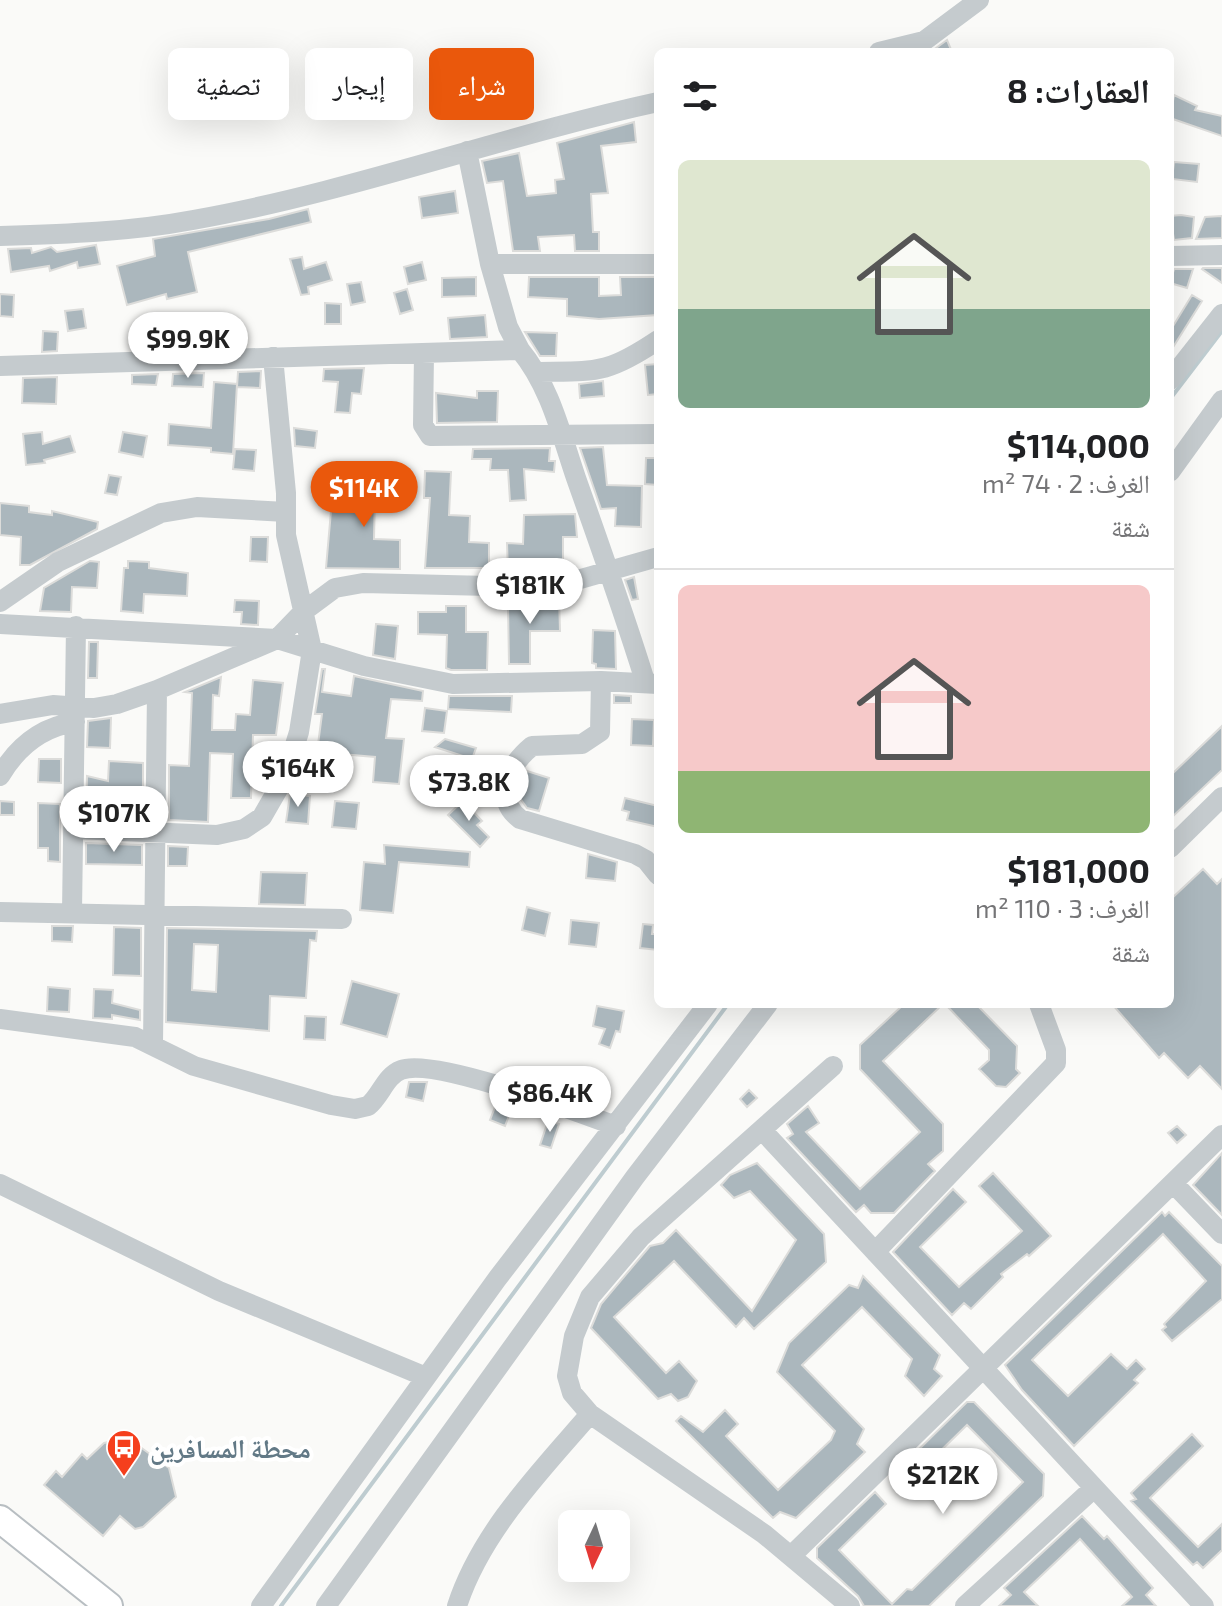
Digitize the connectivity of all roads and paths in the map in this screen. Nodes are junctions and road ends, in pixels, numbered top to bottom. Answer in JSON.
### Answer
{"nodes":[{"id":1,"x":979,"y":0,"type":"edge"},
{"id":2,"x":925,"y":47,"type":"edge"},
{"id":3,"x":654,"y":103,"type":"edge"},
{"id":4,"x":467,"y":151,"type":"junction"},
{"id":5,"x":0,"y":236,"type":"edge"},
{"id":6,"x":1222,"y":255,"type":"edge"},
{"id":7,"x":1174,"y":256,"type":"edge"},
{"id":8,"x":490,"y":264,"type":"junction"},
{"id":9,"x":654,"y":264,"type":"edge"},
{"id":10,"x":1222,"y":314,"type":"edge"},
{"id":11,"x":654,"y":343,"type":"edge"},
{"id":12,"x":520,"y":350,"type":"junction"},
{"id":13,"x":424,"y":354,"type":"junction"},
{"id":14,"x":273,"y":357,"type":"junction"},
{"id":15,"x":0,"y":366,"type":"edge"},
{"id":16,"x":536,"y":372,"type":"junction"},
{"id":17,"x":1174,"y":375,"type":"edge"},
{"id":18,"x":1222,"y":400,"type":"edge"},
{"id":19,"x":654,"y":434,"type":"edge"},
{"id":20,"x":564,"y":437,"type":"junction"},
{"id":21,"x":1174,"y":466,"type":"edge"},
{"id":22,"x":286,"y":512,"type":"junction"},
{"id":23,"x":654,"y":558,"type":"edge"},
{"id":24,"x":611,"y":571,"type":"junction"},
{"id":25,"x":0,"y":602,"type":"edge"},
{"id":26,"x":304,"y":611,"type":"junction"},
{"id":27,"x":0,"y":624,"type":"edge"},
{"id":28,"x":76,"y":626,"type":"junction"},
{"id":29,"x":277,"y":639,"type":"junction"},
{"id":30,"x":312,"y":650,"type":"junction"},
{"id":31,"x":601,"y":681,"type":"junction"},
{"id":32,"x":651,"y":683,"type":"edge"},
{"id":33,"x":157,"y":690,"type":"junction"},
{"id":34,"x":0,"y":714,"type":"edge"},
{"id":35,"x":76,"y":714,"type":"junction"},
{"id":36,"x":0,"y":776,"type":"edge"},
{"id":37,"x":1222,"y":797,"type":"edge"},
{"id":38,"x":74,"y":829,"type":"junction"},
{"id":39,"x":155,"y":832,"type":"junction"},
{"id":40,"x":1174,"y":844,"type":"edge"},
{"id":41,"x":654,"y":870,"type":"edge"},
{"id":42,"x":0,"y":912,"type":"edge"},
{"id":43,"x":72,"y":912,"type":"junction"},
{"id":44,"x":154,"y":914,"type":"junction"},
{"id":45,"x":342,"y":919,"type":"dead end"},
{"id":46,"x":705,"y":1008,"type":"edge"},
{"id":47,"x":765,"y":1008,"type":"edge"},
{"id":48,"x":1040,"y":1008,"type":"edge"},
{"id":49,"x":0,"y":1019,"type":"edge"},
{"id":50,"x":153,"y":1044,"type":"junction"},
{"id":51,"x":833,"y":1066,"type":"dead end"},
{"id":52,"x":616,"y":1126,"type":"junction"},
{"id":53,"x":762,"y":1130,"type":"junction"},
{"id":54,"x":1222,"y":1135,"type":"edge"},
{"id":55,"x":1173,"y":1183,"type":"junction"},
{"id":56,"x":0,"y":1184,"type":"edge"},
{"id":57,"x":1222,"y":1234,"type":"edge"},
{"id":58,"x":875,"y":1252,"type":"junction"},
{"id":59,"x":984,"y":1369,"type":"junction"},
{"id":60,"x":426,"y":1377,"type":"junction"},
{"id":61,"x":590,"y":1414,"type":"junction"},
{"id":62,"x":1094,"y":1488,"type":"junction"},
{"id":63,"x":0,"y":1519,"type":"edge"},
{"id":64,"x":791,"y":1556,"type":"junction"},
{"id":65,"x":109,"y":1606,"type":"edge"},
{"id":66,"x":261,"y":1606,"type":"edge"},
{"id":67,"x":326,"y":1606,"type":"edge"},
{"id":68,"x":457,"y":1606,"type":"edge"},
{"id":69,"x":850,"y":1606,"type":"edge"},
{"id":70,"x":965,"y":1606,"type":"edge"},
{"id":71,"x":1204,"y":1606,"type":"edge"}],
"edges":[{"from":1,"to":2,"type":"street"},
{"from":3,"to":4,"type":"street"},
{"from":4,"to":5,"type":"street"},
{"from":4,"to":8,"type":"street"},
{"from":6,"to":7,"type":"street"},
{"from":8,"to":9,"type":"street"},
{"from":8,"to":12,"type":"street"},
{"from":10,"to":17,"type":"street"},
{"from":11,"to":16,"type":"street"},
{"from":12,"to":13,"type":"street"},
{"from":12,"to":16,"type":"street"},
{"from":13,"to":14,"type":"street"},
{"from":13,"to":20,"type":"street"},
{"from":14,"to":15,"type":"street"},
{"from":14,"to":22,"type":"street"},
{"from":16,"to":20,"type":"street"},
{"from":18,"to":21,"type":"street"},
{"from":19,"to":20,"type":"street"},
{"from":20,"to":24,"type":"street"},
{"from":22,"to":25,"type":"street"},
{"from":22,"to":26,"type":"street"},
{"from":23,"to":24,"type":"street"},
{"from":24,"to":26,"type":"street"},
{"from":24,"to":32,"type":"street"},
{"from":26,"to":29,"type":"street"},
{"from":26,"to":30,"type":"street"},
{"from":27,"to":28,"type":"street"},
{"from":28,"to":29,"type":"street"},
{"from":28,"to":35,"type":"street"},
{"from":29,"to":30,"type":"street"},
{"from":29,"to":33,"type":"street"},
{"from":30,"to":31,"type":"street"},
{"from":30,"to":39,"type":"street"},
{"from":31,"to":32,"type":"street"},
{"from":31,"to":41,"type":"street"},
{"from":33,"to":35,"type":"street"},
{"from":33,"to":39,"type":"street"},
{"from":34,"to":35,"type":"street"},
{"from":35,"to":36,"type":"street"},
{"from":35,"to":38,"type":"street"},
{"from":37,"to":40,"type":"street"},
{"from":38,"to":39,"type":"street"},
{"from":38,"to":43,"type":"street"},
{"from":39,"to":44,"type":"street"},
{"from":42,"to":43,"type":"street"},
{"from":43,"to":44,"type":"street"},
{"from":44,"to":45,"type":"street"},
{"from":44,"to":50,"type":"street"},
{"from":46,"to":52,"type":"street"},
{"from":47,"to":67,"type":"street"},
{"from":48,"to":58,"type":"street"},
{"from":49,"to":50,"type":"street"},
{"from":50,"to":52,"type":"street"},
{"from":51,"to":53,"type":"street"},
{"from":52,"to":60,"type":"street"},
{"from":53,"to":58,"type":"street"},
{"from":53,"to":61,"type":"street"},
{"from":54,"to":55,"type":"street"},
{"from":55,"to":57,"type":"street"},
{"from":55,"to":59,"type":"street"},
{"from":56,"to":60,"type":"street"},
{"from":58,"to":59,"type":"street"},
{"from":59,"to":62,"type":"street"},
{"from":59,"to":64,"type":"street"},
{"from":60,"to":66,"type":"street"},
{"from":61,"to":64,"type":"street"},
{"from":61,"to":68,"type":"street"},
{"from":62,"to":70,"type":"street"},
{"from":62,"to":71,"type":"street"},
{"from":63,"to":65,"type":"main road"},
{"from":64,"to":69,"type":"street"}]}
